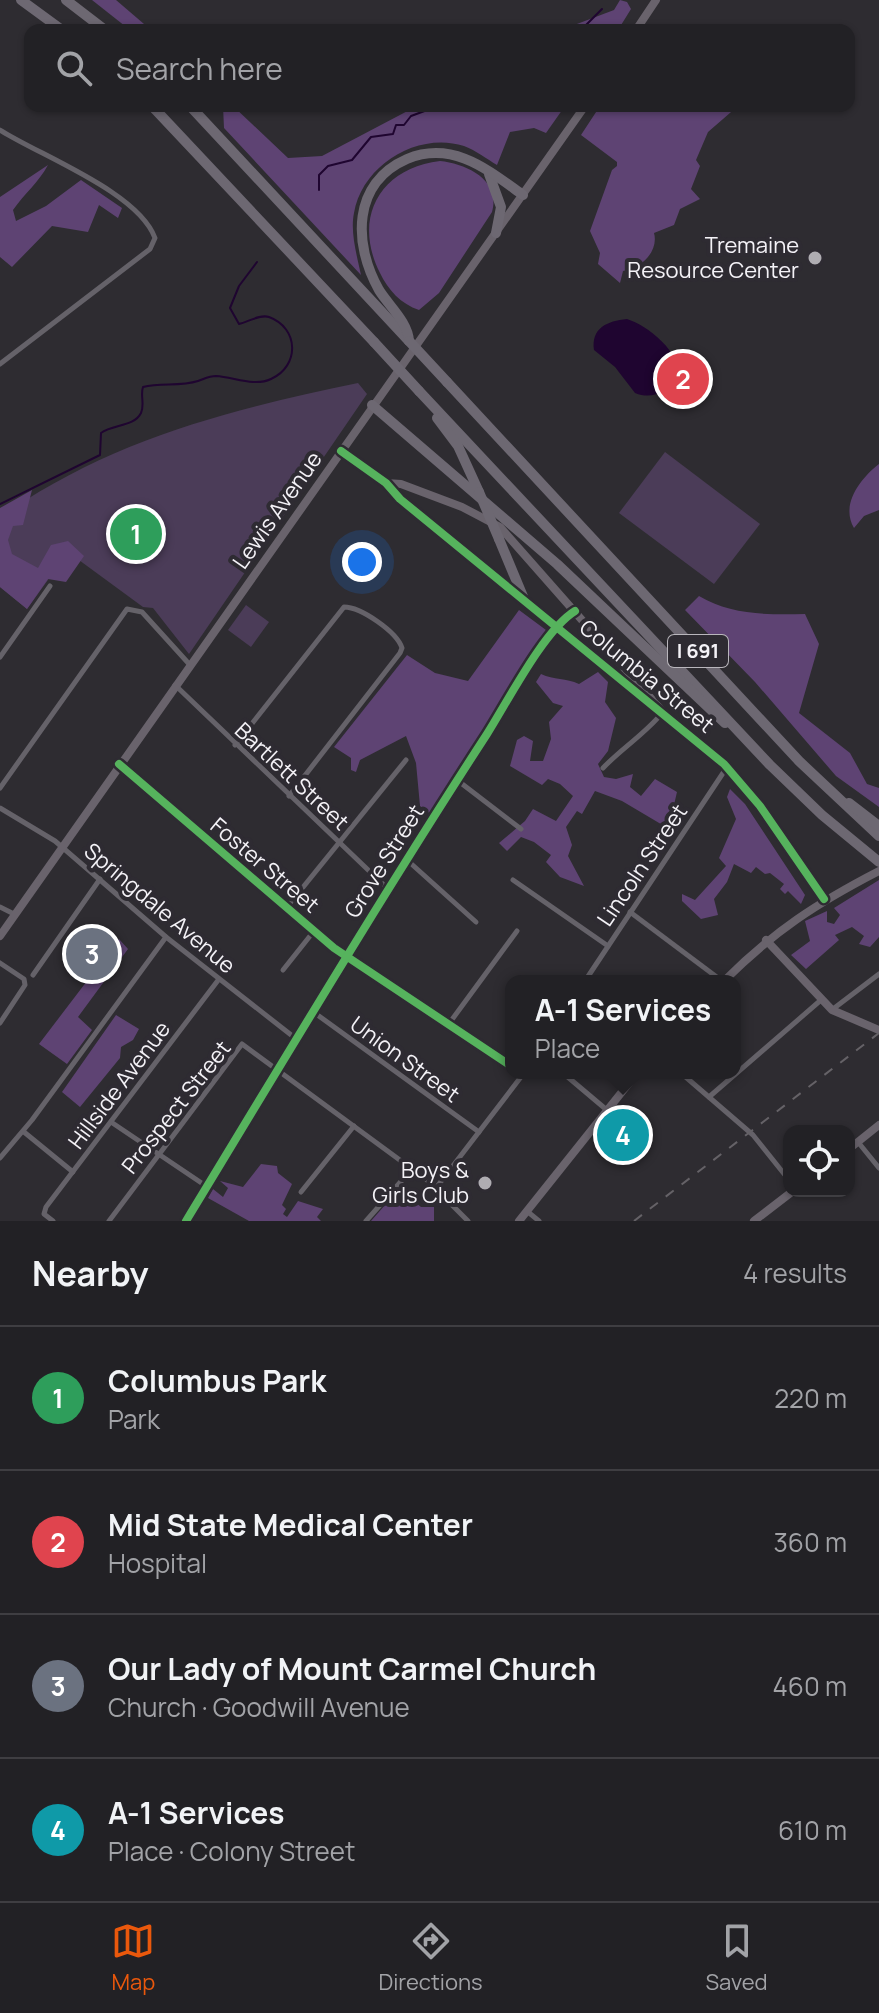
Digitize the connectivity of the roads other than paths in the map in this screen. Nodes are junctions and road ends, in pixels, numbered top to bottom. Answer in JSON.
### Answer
{"nodes":[{"id":1,"x":21,"y":0,"type":"edge"},
{"id":2,"x":66,"y":0,"type":"edge"},
{"id":3,"x":656,"y":0,"type":"edge"},
{"id":4,"x":54,"y":24,"type":"edge"},
{"id":5,"x":97,"y":24,"type":"edge"},
{"id":6,"x":640,"y":24,"type":"edge"},
{"id":7,"x":158,"y":112,"type":"edge"},
{"id":8,"x":196,"y":112,"type":"edge"},
{"id":9,"x":581,"y":112,"type":"edge"},
{"id":10,"x":0,"y":130,"type":"edge"},
{"id":11,"x":485,"y":169,"type":"junction"},
{"id":12,"x":523,"y":195,"type":"junction"},
{"id":13,"x":496,"y":233,"type":"junction"},
{"id":14,"x":392,"y":316,"type":"junction"},
{"id":15,"x":0,"y":364,"type":"edge"},
{"id":16,"x":421,"y":394,"type":"junction"},
{"id":17,"x":372,"y":405,"type":"junction"},
{"id":18,"x":341,"y":451,"type":"junction"},
{"id":19,"x":386,"y":483,"type":"junction"},
{"id":20,"x":50,"y":586,"type":"dead end"},
{"id":21,"x":524,"y":599,"type":"junction"},
{"id":22,"x":575,"y":611,"type":"junction"},
{"id":23,"x":557,"y":626,"type":"junction"},
{"id":24,"x":0,"y":657,"type":"edge"},
{"id":25,"x":190,"y":665,"type":"junction"},
{"id":26,"x":175,"y":685,"type":"junction"},
{"id":27,"x":663,"y":712,"type":"junction"},
{"id":28,"x":734,"y":727,"type":"junction"},
{"id":29,"x":235,"y":745,"type":"junction"},
{"id":30,"x":406,"y":760,"type":"dead end"},
{"id":31,"x":119,"y":764,"type":"junction"},
{"id":32,"x":727,"y":767,"type":"junction"},
{"id":33,"x":603,"y":768,"type":"dead end"},
{"id":34,"x":457,"y":780,"type":"junction"},
{"id":35,"x":0,"y":788,"type":"edge"},
{"id":36,"x":829,"y":792,"type":"junction"},
{"id":37,"x":289,"y":796,"type":"junction"},
{"id":38,"x":0,"y":808,"type":"edge"},
{"id":39,"x":879,"y":826,"type":"edge"},
{"id":40,"x":521,"y":829,"type":"dead end"},
{"id":41,"x":879,"y":836,"type":"edge"},
{"id":42,"x":340,"y":843,"type":"junction"},
{"id":43,"x":62,"y":847,"type":"junction"},
{"id":44,"x":407,"y":860,"type":"junction"},
{"id":45,"x":879,"y":862,"type":"edge"},
{"id":46,"x":879,"y":871,"type":"edge"},
{"id":47,"x":100,"y":879,"type":"junction"},
{"id":48,"x":513,"y":880,"type":"dead end"},
{"id":49,"x":388,"y":889,"type":"junction"},
{"id":50,"x":824,"y":899,"type":"junction"},
{"id":51,"x":0,"y":907,"type":"edge"},
{"id":52,"x":287,"y":907,"type":"junction"},
{"id":53,"x":630,"y":912,"type":"junction"},
{"id":54,"x":15,"y":915,"type":"junction"},
{"id":55,"x":476,"y":922,"type":"dead end"},
{"id":56,"x":314,"y":931,"type":"junction"},
{"id":57,"x":517,"y":931,"type":"dead end"},
{"id":58,"x":0,"y":936,"type":"edge"},
{"id":59,"x":166,"y":937,"type":"junction"},
{"id":60,"x":766,"y":940,"type":"junction"},
{"id":61,"x":608,"y":946,"type":"junction"},
{"id":62,"x":345,"y":956,"type":"junction"},
{"id":63,"x":0,"y":963,"type":"edge"},
{"id":64,"x":283,"y":970,"type":"dead end"},
{"id":65,"x":879,"y":974,"type":"edge"},
{"id":66,"x":33,"y":975,"type":"dead end"},
{"id":67,"x":589,"y":975,"type":"edge"},
{"id":68,"x":715,"y":975,"type":"edge"},
{"id":69,"x":729,"y":975,"type":"edge"},
{"id":70,"x":219,"y":979,"type":"junction"},
{"id":71,"x":821,"y":1000,"type":"junction"},
{"id":72,"x":832,"y":1010,"type":"junction"},
{"id":73,"x":312,"y":1011,"type":"junction"},
{"id":74,"x":0,"y":1023,"type":"edge"},
{"id":75,"x":448,"y":1025,"type":"junction"},
{"id":76,"x":876,"y":1029,"type":"edge"},
{"id":77,"x":295,"y":1038,"type":"junction"},
{"id":78,"x":505,"y":1062,"type":"edge"},
{"id":79,"x":277,"y":1068,"type":"junction"},
{"id":80,"x":741,"y":1069,"type":"edge"},
{"id":81,"x":519,"y":1079,"type":"edge"},
{"id":82,"x":570,"y":1079,"type":"edge"},
{"id":83,"x":632,"y":1079,"type":"edge"},
{"id":84,"x":688,"y":1079,"type":"edge"},
{"id":85,"x":730,"y":1079,"type":"edge"},
{"id":86,"x":709,"y":1097,"type":"junction"},
{"id":87,"x":608,"y":1111,"type":"junction"},
{"id":88,"x":111,"y":1122,"type":"junction"},
{"id":89,"x":879,"y":1125,"type":"edge"},
{"id":90,"x":354,"y":1126,"type":"junction"},
{"id":91,"x":24,"y":1132,"type":"junction"},
{"id":92,"x":479,"y":1132,"type":"junction"},
{"id":93,"x":858,"y":1142,"type":"junction"},
{"id":94,"x":855,"y":1144,"type":"edge"},
{"id":95,"x":157,"y":1156,"type":"junction"},
{"id":96,"x":0,"y":1158,"type":"edge"},
{"id":97,"x":879,"y":1168,"type":"edge"},
{"id":98,"x":412,"y":1169,"type":"junction"},
{"id":99,"x":73,"y":1172,"type":"junction"},
{"id":100,"x":783,"y":1172,"type":"edge"},
{"id":101,"x":206,"y":1186,"type":"junction"},
{"id":102,"x":436,"y":1188,"type":"junction"},
{"id":103,"x":301,"y":1192,"type":"dead end"},
{"id":104,"x":785,"y":1197,"type":"edge"},
{"id":105,"x":527,"y":1211,"type":"junction"},
{"id":106,"x":53,"y":1221,"type":"edge"},
{"id":107,"x":109,"y":1221,"type":"edge"},
{"id":108,"x":186,"y":1221,"type":"edge"},
{"id":109,"x":366,"y":1221,"type":"edge"},
{"id":110,"x":468,"y":1221,"type":"edge"},
{"id":111,"x":519,"y":1221,"type":"edge"},
{"id":112,"x":539,"y":1221,"type":"edge"},
{"id":113,"x":754,"y":1221,"type":"edge"}],
"edges":[{"from":1,"to":4,"type":"highway"},
{"from":2,"to":5,"type":"highway"},
{"from":3,"to":6,"type":"main road"},
{"from":7,"to":16,"type":"highway","number":"I 691","bridge":true},
{"from":8,"to":14,"type":"highway"},
{"from":9,"to":12,"type":"main road","name":"Lewis Avenue"},
{"from":10,"to":15,"type":"street"},
{"from":11,"to":12,"type":"highway"},
{"from":11,"to":13,"type":"highway"},
{"from":11,"to":14,"type":"highway"},
{"from":12,"to":13,"type":"main road","name":"Lewis Avenue"},
{"from":13,"to":17,"type":"main road","name":"Lewis Avenue"},
{"from":14,"to":36,"type":"highway","number":"I 691","bridge":true},
{"from":16,"to":21,"type":"highway","bridge":true},
{"from":16,"to":28,"type":"highway","number":"I 691"},
{"from":17,"to":18,"type":"main road","name":"Lewis Avenue"},
{"from":17,"to":28,"type":"highway"},
{"from":18,"to":19,"type":"main road","name":"Columbia Street"},
{"from":18,"to":25,"type":"main road","name":"Lewis Avenue"},
{"from":19,"to":21,"type":"main road","name":"Columbia Street"},
{"from":19,"to":22,"type":"main road"},
{"from":20,"to":24,"type":"street"},
{"from":21,"to":23,"type":"main road","name":"Columbia Street"},
{"from":22,"to":23,"type":"street","name":"Grove Street"},
{"from":22,"to":27,"type":"main road"},
{"from":23,"to":27,"type":"main road","name":"Columbia Street"},
{"from":23,"to":34,"type":"street","name":"Grove Street"},
{"from":25,"to":26,"type":"main road","name":"Lewis Avenue"},
{"from":25,"to":35,"type":"street"},
{"from":26,"to":29,"type":"street","name":"Bartlett Street"},
{"from":26,"to":31,"type":"main road","name":"Lewis Avenue"},
{"from":27,"to":32,"type":"main road","name":"Columbia Street"},
{"from":27,"to":33,"type":"street"},
{"from":28,"to":45,"type":"highway","number":"I 691"},
{"from":29,"to":37,"type":"street","name":"Bartlett Street"},
{"from":29,"to":37,"type":"street"},
{"from":30,"to":42,"type":"street"},
{"from":31,"to":43,"type":"main road","name":"Lewis Avenue"},
{"from":31,"to":52,"type":"street","name":"Foster Street"},
{"from":32,"to":50,"type":"main road","name":"Columbia Street"},
{"from":32,"to":53,"type":"street","name":"Lincoln Street"},
{"from":34,"to":40,"type":"street"},
{"from":34,"to":44,"type":"street","name":"Grove Street"},
{"from":36,"to":39,"type":"highway"},
{"from":36,"to":41,"type":"highway","number":"I 691"},
{"from":37,"to":42,"type":"street","name":"Bartlett Street"},
{"from":38,"to":43,"type":"street","name":"Springdale Avenue"},
{"from":42,"to":49,"type":"street","name":"Bartlett Street"},
{"from":42,"to":52,"type":"street"},
{"from":43,"to":47,"type":"street","name":"Springdale Avenue"},
{"from":43,"to":54,"type":"main road","name":"Lewis Avenue"},
{"from":44,"to":49,"type":"street","name":"Grove Street"},
{"from":44,"to":55,"type":"street"},
{"from":46,"to":50,"type":"main road"},
{"from":47,"to":59,"type":"street","name":"Springdale Avenue"},
{"from":47,"to":66,"type":"street"},
{"from":48,"to":61,"type":"street"},
{"from":49,"to":62,"type":"street","name":"Grove Street"},
{"from":50,"to":60,"type":"main road"},
{"from":51,"to":54,"type":"street"},
{"from":52,"to":56,"type":"street","name":"Foster Street"},
{"from":53,"to":61,"type":"street","name":"Lincoln Street"},
{"from":53,"to":68,"type":"street"},
{"from":54,"to":58,"type":"main road","name":"Lewis Avenue"},
{"from":56,"to":62,"type":"street","name":"Foster Street"},
{"from":56,"to":64,"type":"street"},
{"from":57,"to":75,"type":"street"},
{"from":59,"to":70,"type":"street","name":"Springdale Avenue"},
{"from":59,"to":91,"type":"street"},
{"from":60,"to":69,"type":"main road"},
{"from":60,"to":71,"type":"main road"},
{"from":61,"to":67,"type":"street","name":"Lincoln Street"},
{"from":62,"to":73,"type":"street","name":"Grove Street"},
{"from":62,"to":75,"type":"street","name":"Foster Street"},
{"from":63,"to":74,"type":"street"},
{"from":65,"to":72,"type":"street"},
{"from":70,"to":77,"type":"street","name":"Springdale Avenue"},
{"from":70,"to":88,"type":"street","name":"Hillside Avenue"},
{"from":71,"to":72,"type":"main road"},
{"from":71,"to":80,"type":"street"},
{"from":72,"to":76,"type":"main road"},
{"from":73,"to":77,"type":"street","name":"Grove Street"},
{"from":73,"to":92,"type":"street","name":"Union Street"},
{"from":75,"to":78,"type":"street","name":"Foster Street"},
{"from":77,"to":79,"type":"street","name":"Grove Street"},
{"from":79,"to":90,"type":"street"},
{"from":79,"to":95,"type":"street","name":"Prospect Street"},
{"from":79,"to":101,"type":"street","name":"Grove Street"},
{"from":81,"to":92,"type":"street"},
{"from":82,"to":87,"type":"street"},
{"from":83,"to":87,"type":"main road"},
{"from":84,"to":86,"type":"street"},
{"from":85,"to":86,"type":"street"},
{"from":86,"to":100,"type":"street"},
{"from":87,"to":105,"type":"main road"},
{"from":88,"to":95,"type":"street"},
{"from":88,"to":99,"type":"street","name":"Hillside Avenue"},
{"from":89,"to":93,"type":"main road"},
{"from":90,"to":98,"type":"street"},
{"from":90,"to":103,"type":"street"},
{"from":91,"to":96,"type":"street"},
{"from":91,"to":99,"type":"street"},
{"from":92,"to":102,"type":"street"},
{"from":93,"to":94,"type":"main road"},
{"from":93,"to":97,"type":"street"},
{"from":95,"to":101,"type":"street"},
{"from":95,"to":107,"type":"street","name":"Prospect Street"},
{"from":98,"to":102,"type":"street"},
{"from":98,"to":109,"type":"street"},
{"from":99,"to":106,"type":"street","name":"Hillside Avenue"},
{"from":101,"to":108,"type":"street","name":"Grove Street"},
{"from":102,"to":110,"type":"street"},
{"from":104,"to":113,"type":"main road"},
{"from":105,"to":111,"type":"main road"},
{"from":105,"to":112,"type":"street"}]}
